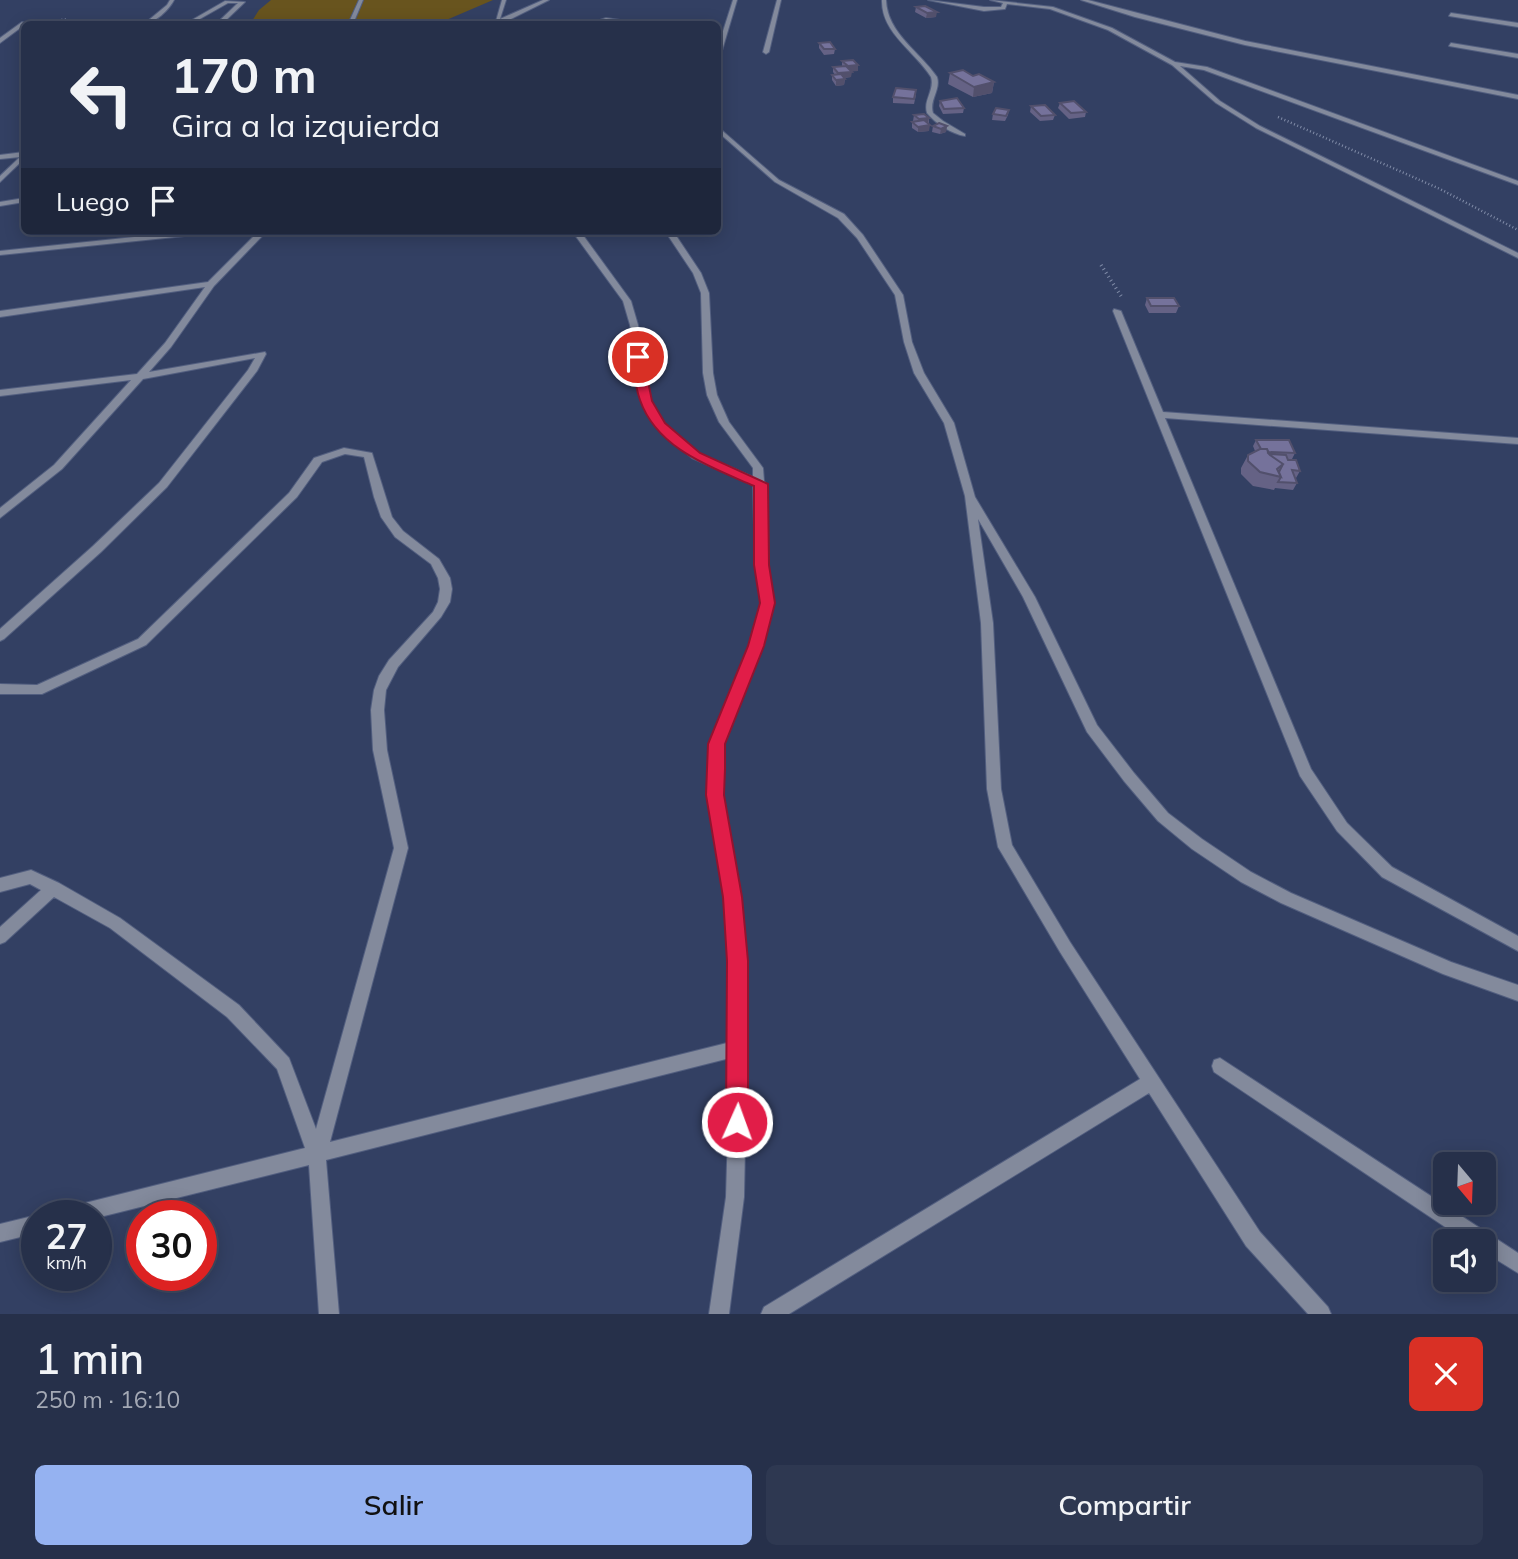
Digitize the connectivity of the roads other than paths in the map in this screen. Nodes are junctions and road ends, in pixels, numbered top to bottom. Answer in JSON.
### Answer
{"nodes":[{"id":1,"x":172,"y":0,"type":"edge"},
{"id":2,"x":361,"y":0,"type":"edge"},
{"id":3,"x":504,"y":0,"type":"edge"},
{"id":4,"x":547,"y":0,"type":"edge"},
{"id":5,"x":735,"y":0,"type":"edge"},
{"id":6,"x":779,"y":0,"type":"edge"},
{"id":7,"x":884,"y":0,"type":"edge"},
{"id":8,"x":930,"y":0,"type":"edge"},
{"id":9,"x":992,"y":0,"type":"edge"},
{"id":10,"x":1083,"y":0,"type":"edge"},
{"id":11,"x":228,"y":1,"type":"edge"},
{"id":12,"x":1005,"y":3,"type":"junction"},
{"id":13,"x":1451,"y":15,"type":"dead end"},
{"id":14,"x":150,"y":21,"type":"edge"},
{"id":15,"x":193,"y":21,"type":"edge"},
{"id":16,"x":222,"y":21,"type":"edge"},
{"id":17,"x":352,"y":21,"type":"edge"},
{"id":18,"x":499,"y":21,"type":"edge"},
{"id":19,"x":503,"y":21,"type":"edge"},
{"id":20,"x":21,"y":25,"type":"edge"},
{"id":21,"x":1518,"y":25,"type":"edge"},
{"id":22,"x":0,"y":41,"type":"edge"},
{"id":23,"x":721,"y":42,"type":"edge"},
{"id":24,"x":1451,"y":44,"type":"dead end"},
{"id":25,"x":766,"y":51,"type":"dead end"},
{"id":26,"x":1518,"y":56,"type":"edge"},
{"id":27,"x":1174,"y":64,"type":"junction"},
{"id":28,"x":1518,"y":97,"type":"edge"},
{"id":29,"x":721,"y":132,"type":"edge"},
{"id":30,"x":963,"y":135,"type":"dead end"},
{"id":31,"x":21,"y":155,"type":"edge"},
{"id":32,"x":0,"y":157,"type":"edge"},
{"id":33,"x":21,"y":158,"type":"edge"},
{"id":34,"x":0,"y":180,"type":"edge"},
{"id":35,"x":1518,"y":183,"type":"edge"},
{"id":36,"x":21,"y":200,"type":"edge"},
{"id":37,"x":0,"y":204,"type":"edge"},
{"id":38,"x":177,"y":235,"type":"edge"},
{"id":39,"x":260,"y":235,"type":"edge"},
{"id":40,"x":579,"y":235,"type":"edge"},
{"id":41,"x":672,"y":235,"type":"edge"},
{"id":42,"x":0,"y":254,"type":"edge"},
{"id":43,"x":1518,"y":256,"type":"edge"},
{"id":44,"x":211,"y":284,"type":"junction"},
{"id":45,"x":1117,"y":311,"type":"road end"},
{"id":46,"x":0,"y":314,"type":"edge"},
{"id":47,"x":142,"y":376,"type":"junction"},
{"id":48,"x":0,"y":393,"type":"edge"},
{"id":49,"x":1162,"y":415,"type":"junction"},
{"id":50,"x":1518,"y":441,"type":"edge"},
{"id":51,"x":761,"y":484,"type":"junction"},
{"id":52,"x":970,"y":496,"type":"junction"},
{"id":53,"x":0,"y":514,"type":"edge"},
{"id":54,"x":0,"y":636,"type":"edge"},
{"id":55,"x":0,"y":689,"type":"edge"},
{"id":56,"x":0,"y":885,"type":"edge"},
{"id":57,"x":54,"y":888,"type":"junction"},
{"id":58,"x":0,"y":937,"type":"edge"},
{"id":59,"x":1518,"y":944,"type":"edge"},
{"id":60,"x":1518,"y":993,"type":"edge"},
{"id":61,"x":739,"y":1048,"type":"junction"},
{"id":62,"x":1220,"y":1066,"type":"dead end"},
{"id":63,"x":1151,"y":1082,"type":"junction"},
{"id":64,"x":317,"y":1156,"type":"junction"},
{"id":65,"x":112,"y":1206,"type":"edge"},
{"id":66,"x":21,"y":1228,"type":"edge"},
{"id":67,"x":1466,"y":1229,"type":"edge"},
{"id":68,"x":0,"y":1233,"type":"edge"},
{"id":69,"x":1496,"y":1249,"type":"edge"},
{"id":70,"x":1518,"y":1264,"type":"edge"},
{"id":71,"x":329,"y":1314,"type":"edge"},
{"id":72,"x":719,"y":1314,"type":"edge"},
{"id":73,"x":771,"y":1314,"type":"edge"},
{"id":74,"x":1321,"y":1314,"type":"edge"}],
"edges":[{"from":1,"to":14,"type":"street"},
{"from":2,"to":17,"type":"street"},
{"from":3,"to":18,"type":"street"},
{"from":4,"to":19,"type":"street"},
{"from":5,"to":23,"type":"street"},
{"from":6,"to":25,"type":"street"},
{"from":7,"to":30,"type":"street"},
{"from":8,"to":12,"type":"street"},
{"from":9,"to":12,"type":"street"},
{"from":10,"to":28,"type":"street"},
{"from":11,"to":15,"type":"street"},
{"from":11,"to":16,"type":"street"},
{"from":12,"to":27,"type":"street"},
{"from":13,"to":21,"type":"street"},
{"from":20,"to":22,"type":"street"},
{"from":24,"to":26,"type":"street"},
{"from":27,"to":35,"type":"street"},
{"from":27,"to":43,"type":"street"},
{"from":29,"to":52,"type":"street"},
{"from":31,"to":32,"type":"street"},
{"from":33,"to":34,"type":"street"},
{"from":36,"to":37,"type":"street"},
{"from":38,"to":42,"type":"street"},
{"from":39,"to":44,"type":"street"},
{"from":40,"to":51,"type":"street"},
{"from":41,"to":51,"type":"street"},
{"from":44,"to":46,"type":"street"},
{"from":44,"to":47,"type":"street"},
{"from":45,"to":49,"type":"street"},
{"from":47,"to":48,"type":"street"},
{"from":47,"to":53,"type":"street"},
{"from":47,"to":54,"type":"street"},
{"from":49,"to":50,"type":"street"},
{"from":49,"to":59,"type":"street"},
{"from":51,"to":61,"type":"street"},
{"from":52,"to":60,"type":"street"},
{"from":52,"to":63,"type":"street"},
{"from":55,"to":64,"type":"street"},
{"from":56,"to":57,"type":"street"},
{"from":57,"to":58,"type":"street"},
{"from":57,"to":64,"type":"street"},
{"from":61,"to":64,"type":"street"},
{"from":61,"to":72,"type":"street"},
{"from":62,"to":67,"type":"street"},
{"from":63,"to":73,"type":"street"},
{"from":63,"to":74,"type":"street"},
{"from":64,"to":65,"type":"street"},
{"from":64,"to":71,"type":"street"},
{"from":66,"to":68,"type":"street"},
{"from":69,"to":70,"type":"street"}]}
